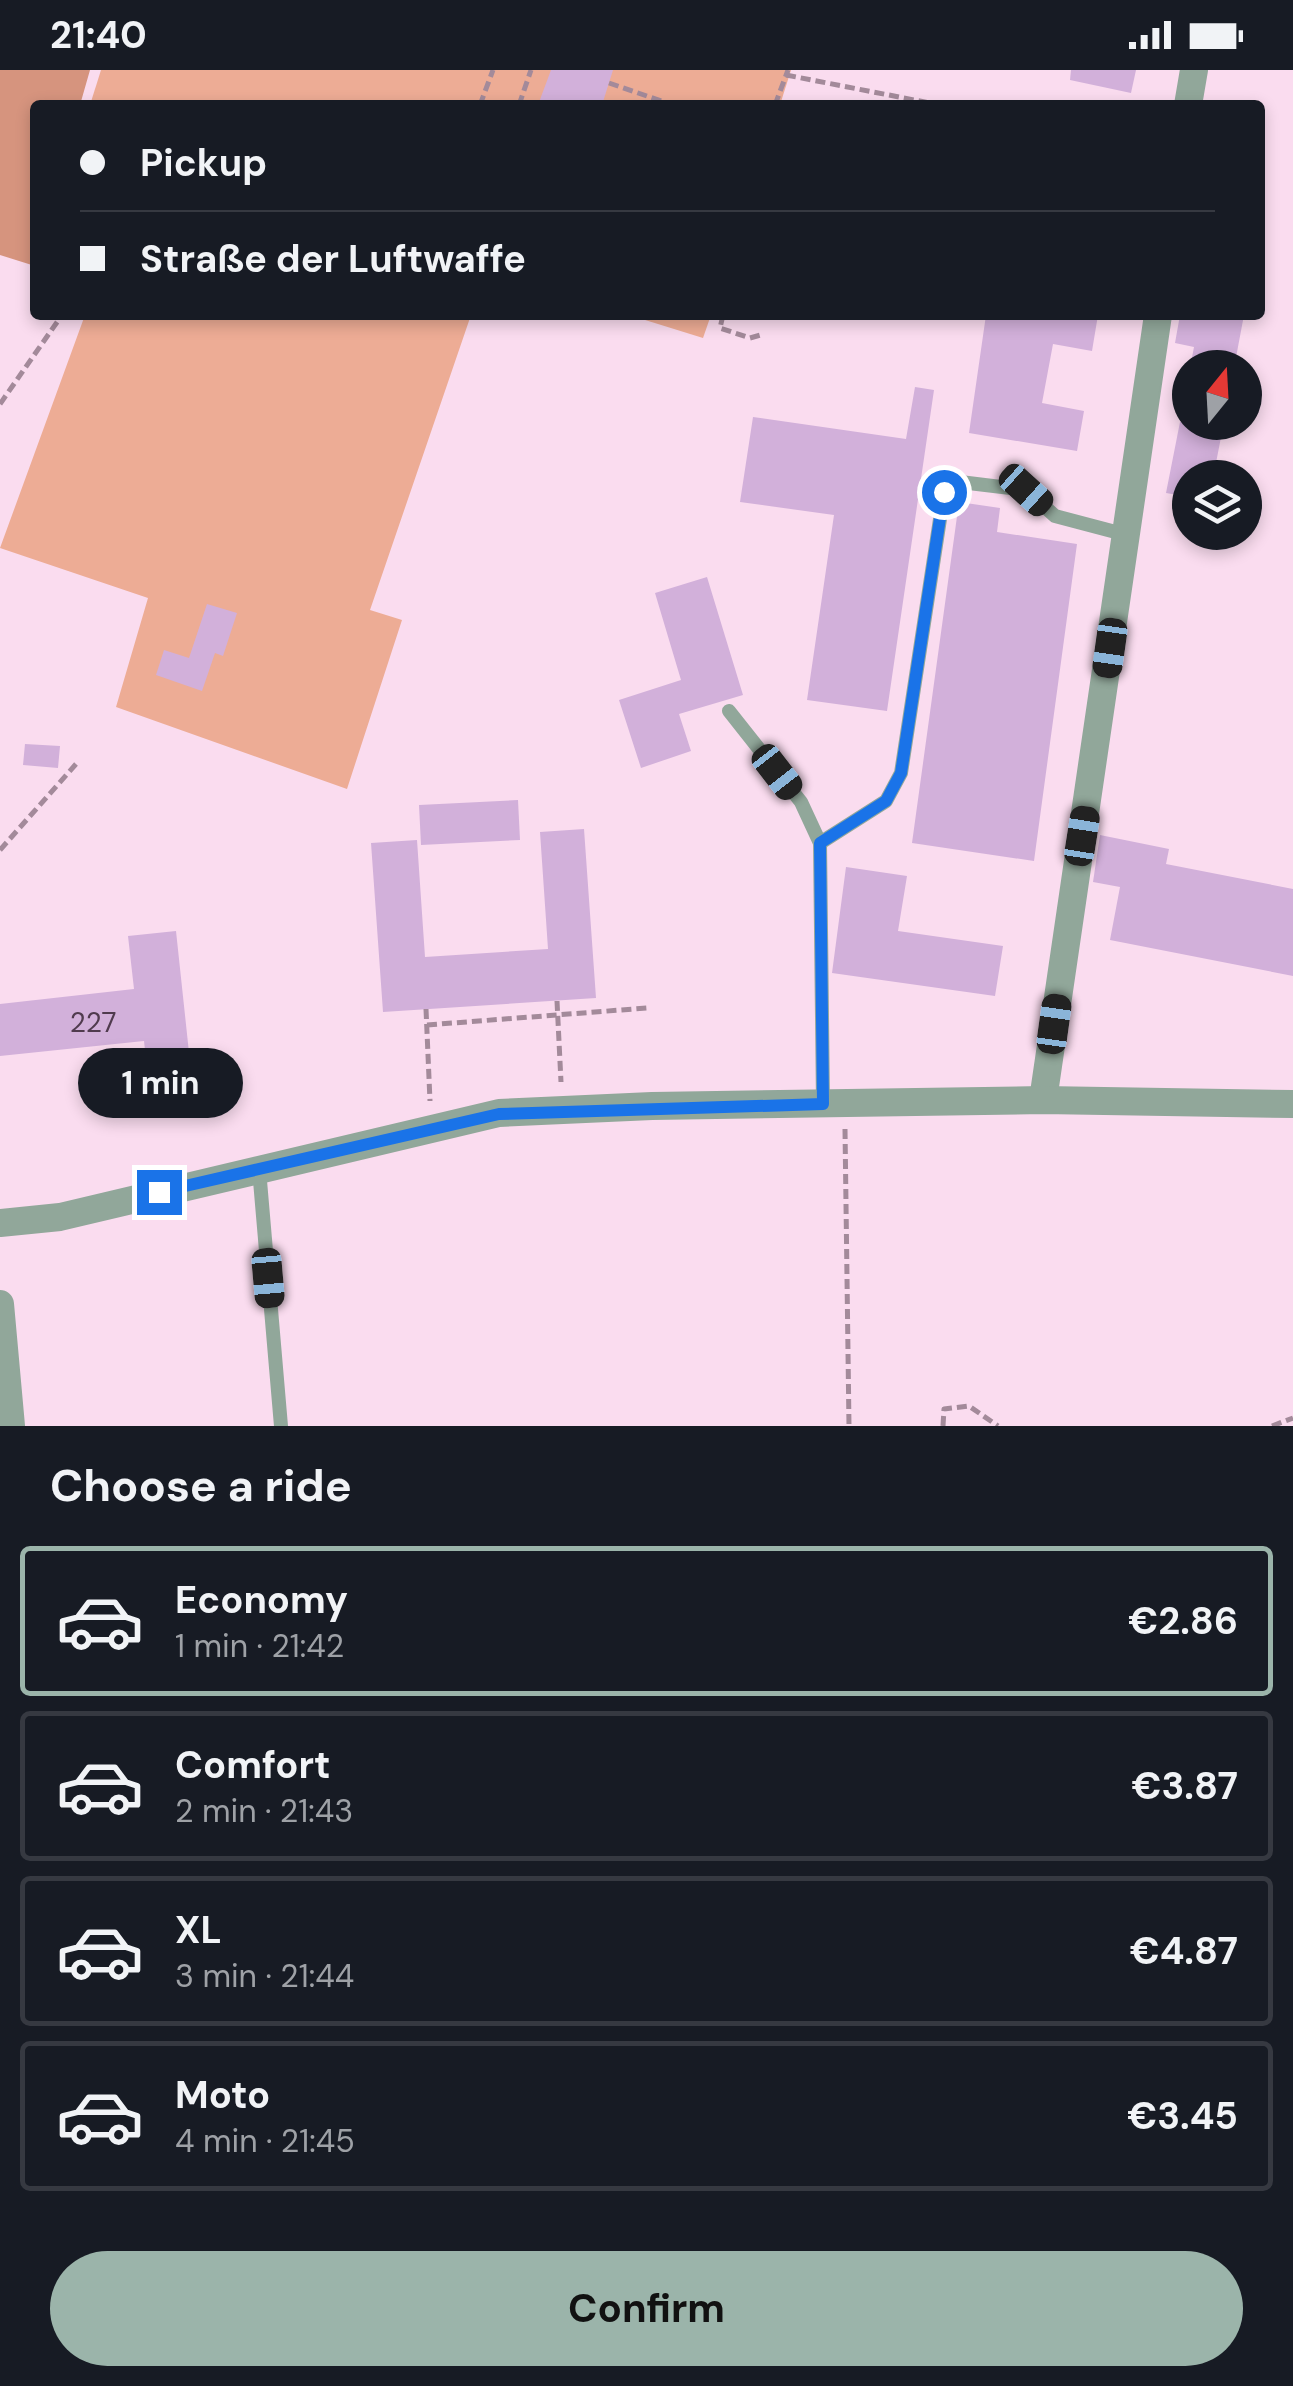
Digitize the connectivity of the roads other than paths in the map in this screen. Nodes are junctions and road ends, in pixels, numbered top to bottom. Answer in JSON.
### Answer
{"nodes":[{"id":1,"x":1194,"y":70,"type":"edge"},
{"id":2,"x":1189,"y":100,"type":"edge"},
{"id":3,"x":1157,"y":320,"type":"edge"},
{"id":4,"x":1126,"y":535,"type":"junction"},
{"id":5,"x":729,"y":710,"type":"dead end"},
{"id":6,"x":820,"y":843,"type":"junction"},
{"id":7,"x":1043,"y":1100,"type":"junction"},
{"id":8,"x":834,"y":1103,"type":"junction"},
{"id":9,"x":1293,"y":1104,"type":"edge"},
{"id":10,"x":259,"y":1168,"type":"junction"},
{"id":11,"x":0,"y":1223,"type":"edge"},
{"id":12,"x":0,"y":1304,"type":"edge"},
{"id":13,"x":12,"y":1426,"type":"edge"},
{"id":14,"x":281,"y":1426,"type":"edge"}],
"edges":[{"from":1,"to":2,"type":"street"},
{"from":3,"to":4,"type":"street"},
{"from":4,"to":6,"type":"lane"},
{"from":4,"to":7,"type":"street"},
{"from":5,"to":6,"type":"lane"},
{"from":6,"to":8,"type":"lane"},
{"from":7,"to":8,"type":"street"},
{"from":7,"to":9,"type":"street"},
{"from":8,"to":10,"type":"street"},
{"from":10,"to":11,"type":"street"},
{"from":10,"to":14,"type":"lane"},
{"from":12,"to":13,"type":"street"}]}
